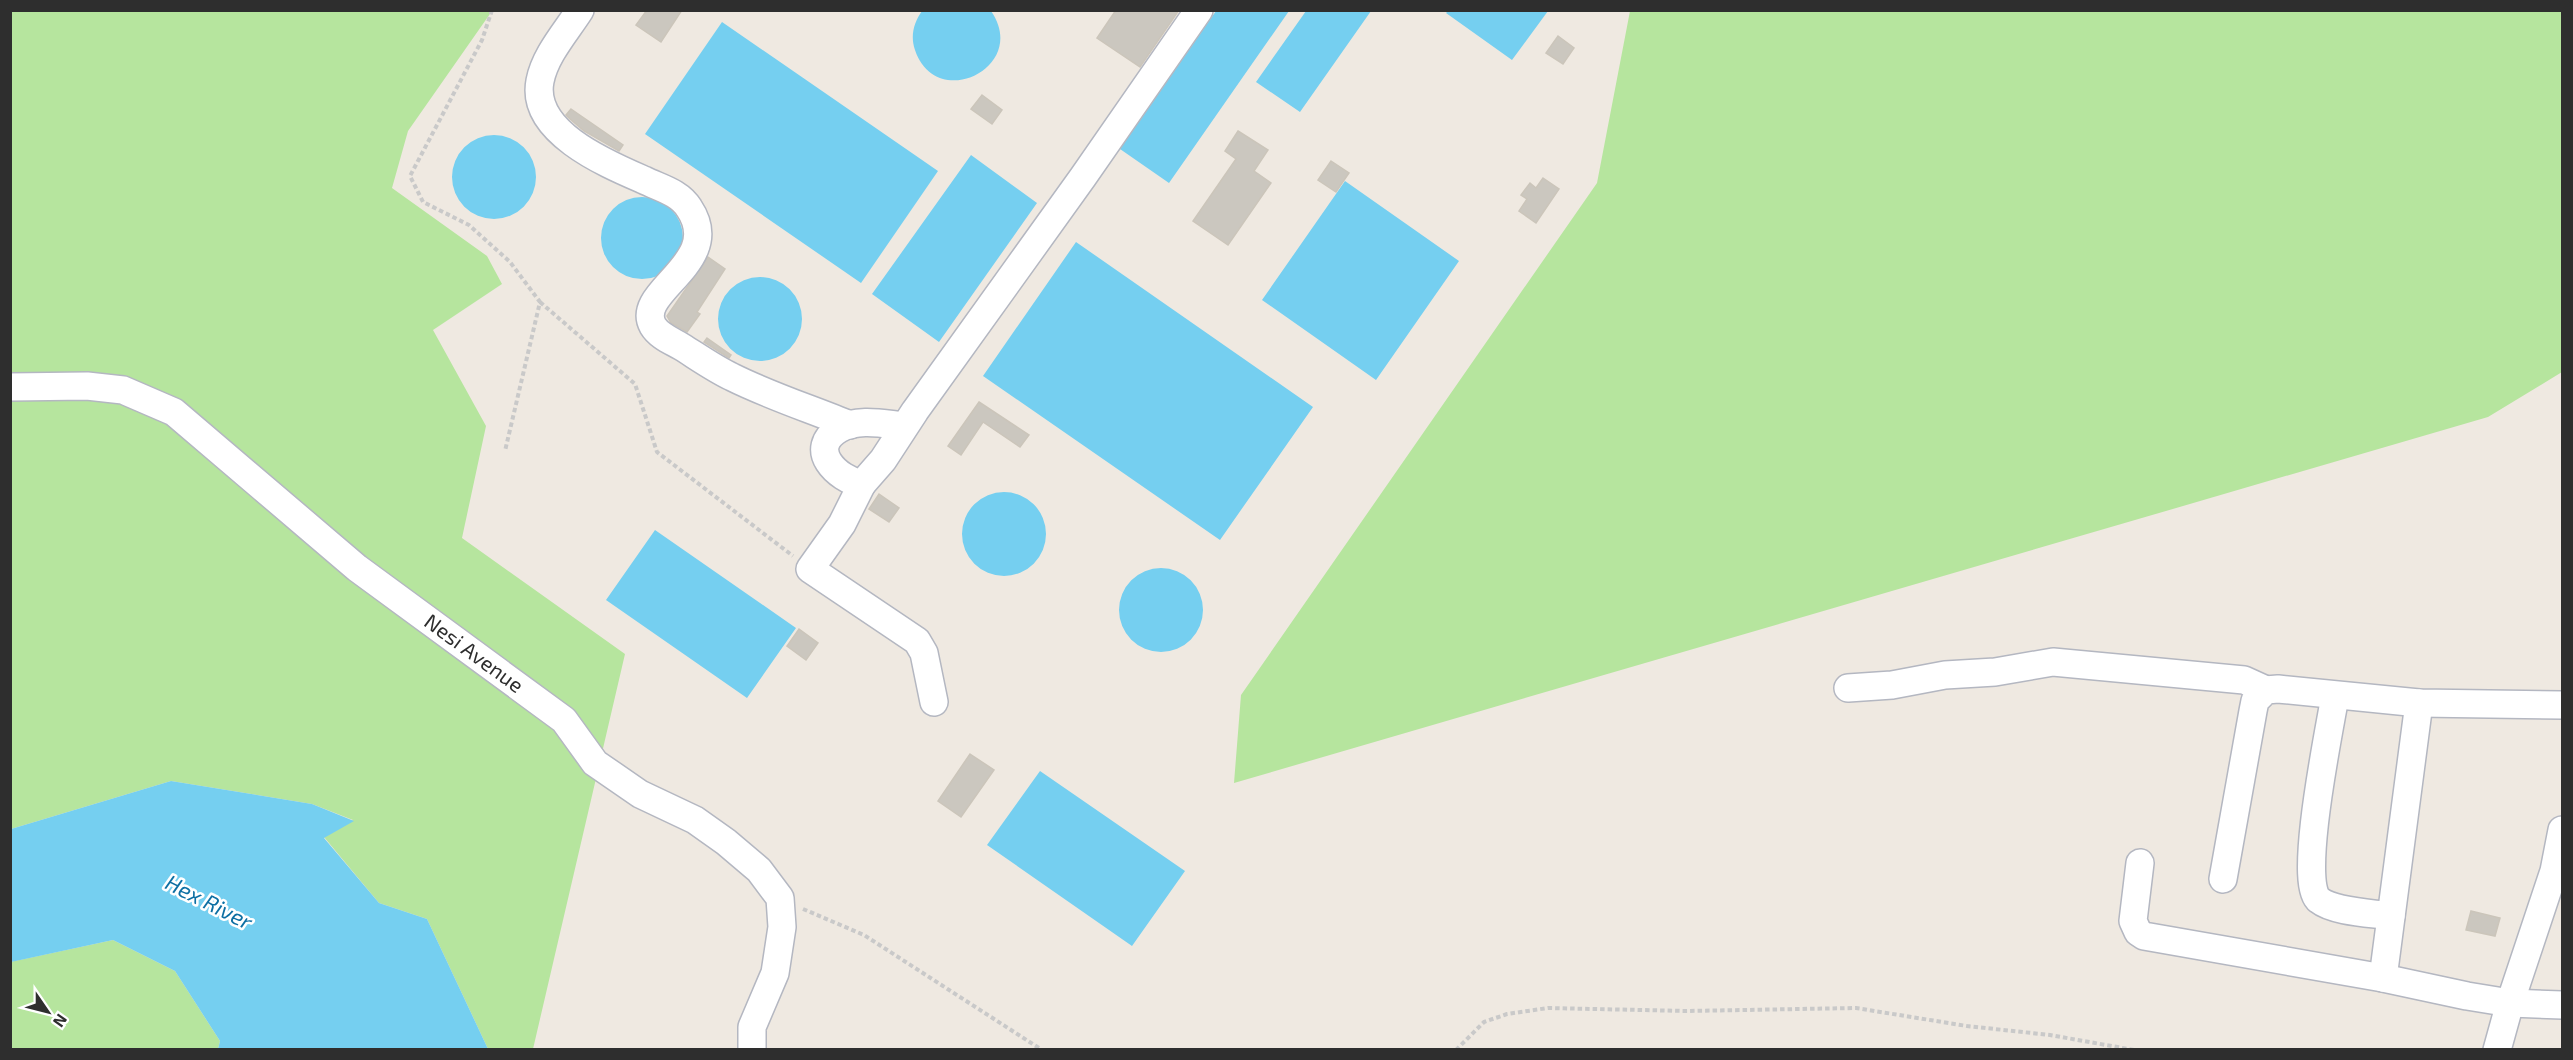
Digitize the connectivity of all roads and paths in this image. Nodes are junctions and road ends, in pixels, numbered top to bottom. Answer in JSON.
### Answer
{"nodes":[{"id":1,"x":492,"y":10,"type":"edge"},
{"id":2,"x":580,"y":10,"type":"edge"},
{"id":3,"x":1199,"y":10,"type":"edge"},
{"id":4,"x":540,"y":302,"type":"junction"},
{"id":5,"x":10,"y":387,"type":"edge"},
{"id":6,"x":850,"y":425,"type":"junction"},
{"id":7,"x":904,"y":426,"type":"junction"},
{"id":8,"x":505,"y":451,"type":"dead end"},
{"id":9,"x":862,"y":484,"type":"junction"},
{"id":10,"x":810,"y":569,"type":"junction"},
{"id":11,"x":1848,"y":688,"type":"dead end"},
{"id":12,"x":2266,"y":690,"type":"junction"},
{"id":13,"x":2335,"y":696,"type":"junction"},
{"id":14,"x":934,"y":702,"type":"dead end"},
{"id":15,"x":2419,"y":703,"type":"junction"},
{"id":16,"x":2562,"y":705,"type":"edge"},
{"id":17,"x":2562,"y":830,"type":"edge"},
{"id":18,"x":2140,"y":863,"type":"dead end"},
{"id":19,"x":2223,"y":879,"type":"dead end"},
{"id":20,"x":780,"y":898,"type":"junction"},
{"id":21,"x":2391,"y":916,"type":"junction"},
{"id":22,"x":2383,"y":978,"type":"junction"},
{"id":23,"x":2510,"y":1003,"type":"junction"},
{"id":24,"x":2562,"y":1005,"type":"edge"},
{"id":25,"x":752,"y":1050,"type":"edge"},
{"id":26,"x":1042,"y":1050,"type":"edge"},
{"id":27,"x":1456,"y":1050,"type":"edge"},
{"id":28,"x":2134,"y":1050,"type":"edge"},
{"id":29,"x":2497,"y":1050,"type":"edge"}],
"edges":[{"from":1,"to":4,"type":"path"},
{"from":2,"to":6,"type":"street"},
{"from":3,"to":7,"type":"street"},
{"from":4,"to":8,"type":"path"},
{"from":4,"to":10,"type":"path"},
{"from":5,"to":20,"type":"street","name":"Nesi Avenue"},
{"from":6,"to":7,"type":"street"},
{"from":6,"to":9,"type":"street"},
{"from":7,"to":9,"type":"street"},
{"from":9,"to":10,"type":"street"},
{"from":10,"to":14,"type":"street"},
{"from":11,"to":12,"type":"street"},
{"from":12,"to":13,"type":"street"},
{"from":12,"to":19,"type":"street"},
{"from":13,"to":15,"type":"street"},
{"from":13,"to":21,"type":"street"},
{"from":15,"to":16,"type":"street"},
{"from":15,"to":21,"type":"street"},
{"from":17,"to":23,"type":"street"},
{"from":18,"to":22,"type":"street"},
{"from":20,"to":25,"type":"street"},
{"from":20,"to":26,"type":"path"},
{"from":21,"to":22,"type":"street"},
{"from":22,"to":23,"type":"street"},
{"from":23,"to":24,"type":"street"},
{"from":23,"to":29,"type":"street"},
{"from":27,"to":28,"type":"path"}]}
